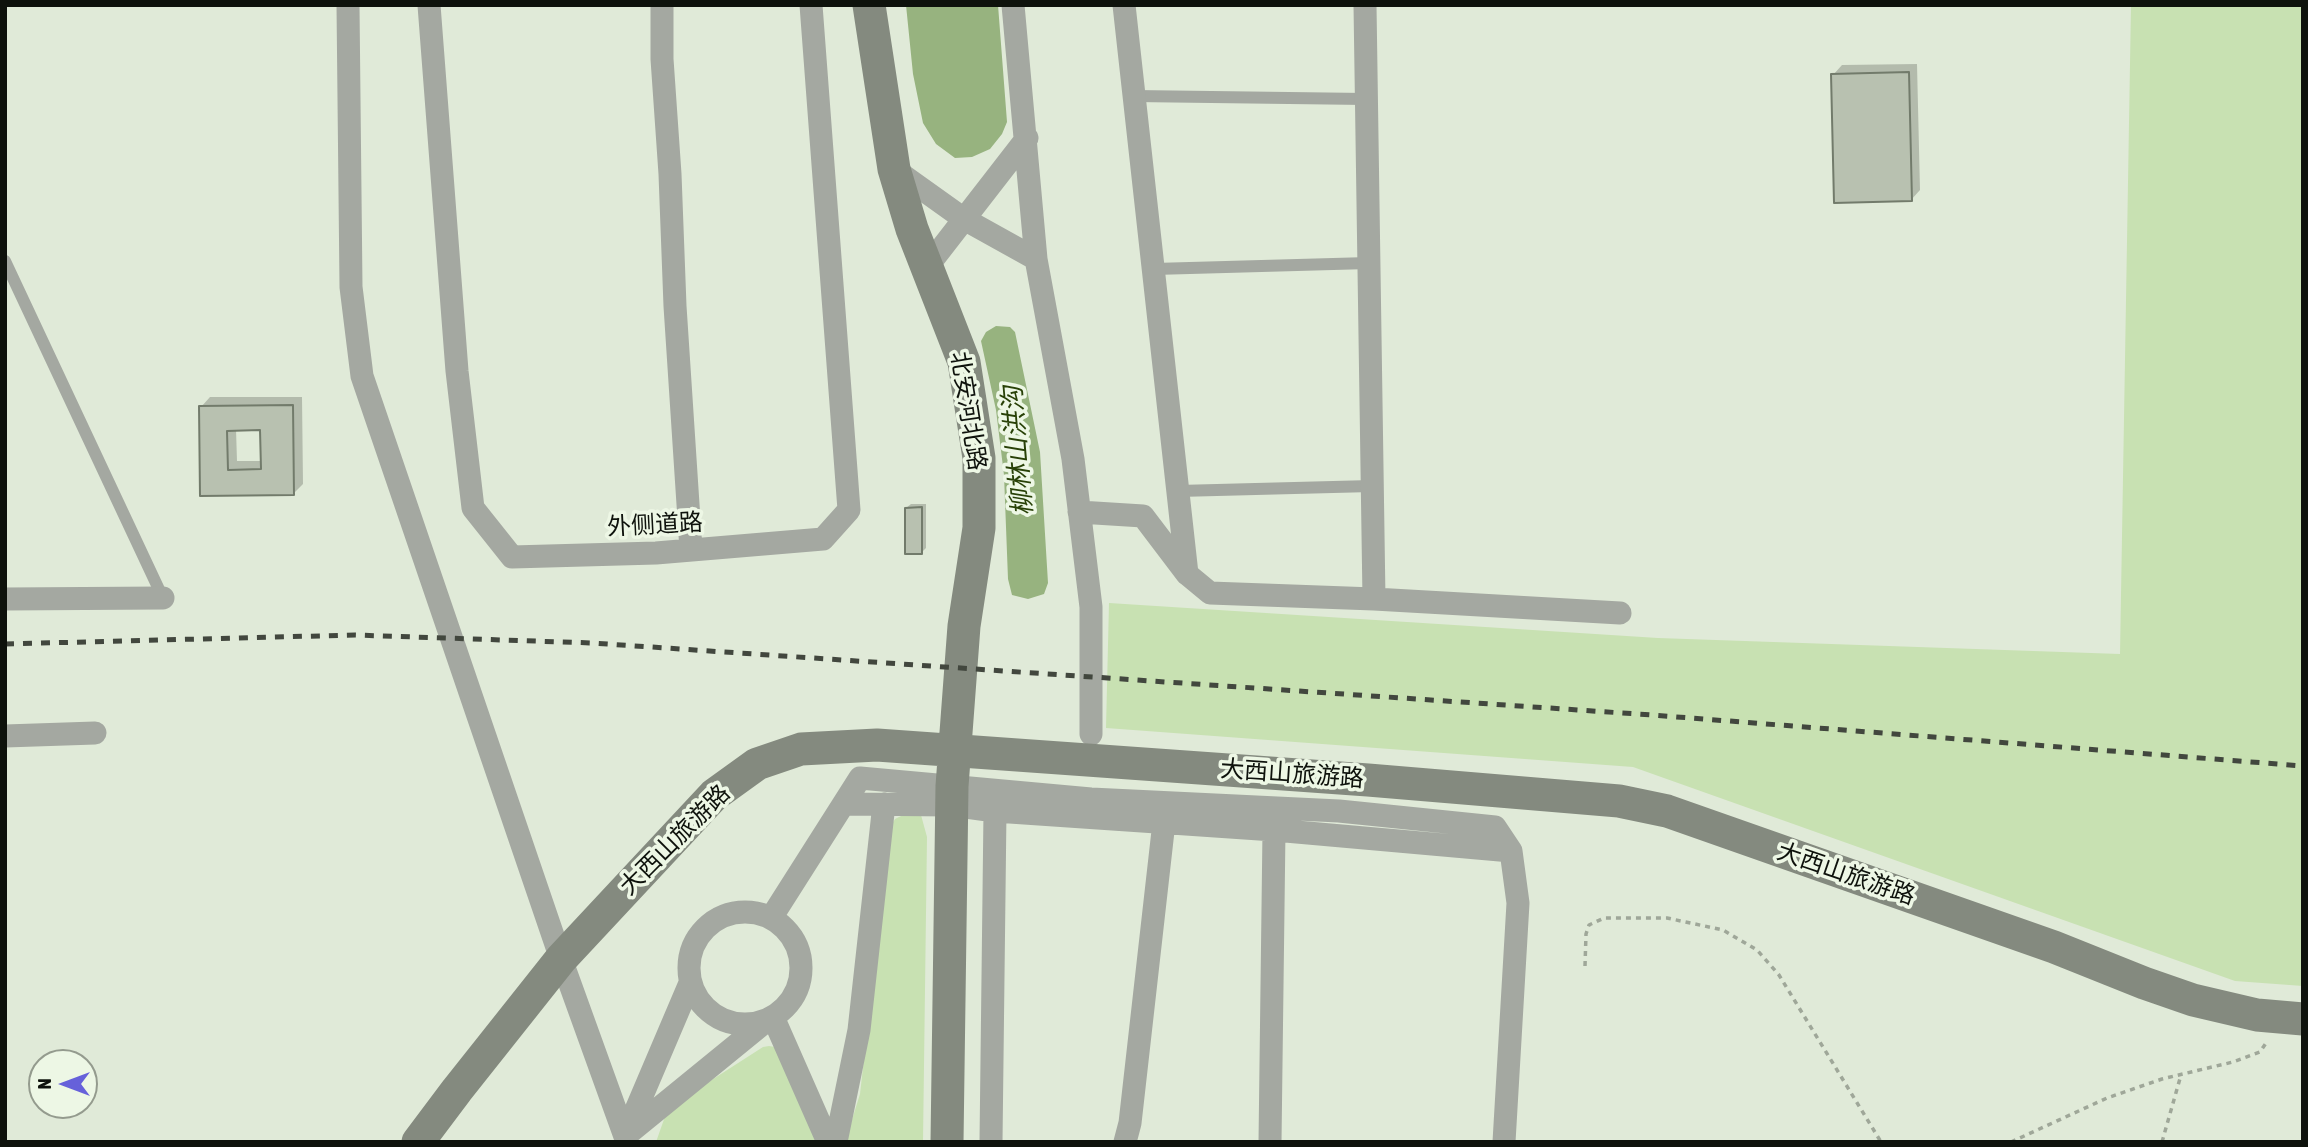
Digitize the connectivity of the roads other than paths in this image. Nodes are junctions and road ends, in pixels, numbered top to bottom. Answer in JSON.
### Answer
{"nodes":[{"id":1,"x":348,"y":5,"type":"edge"},
{"id":2,"x":429,"y":5,"type":"edge"},
{"id":3,"x":662,"y":5,"type":"edge"},
{"id":4,"x":811,"y":5,"type":"edge"},
{"id":5,"x":869,"y":5,"type":"edge"},
{"id":6,"x":1013,"y":5,"type":"edge"},
{"id":7,"x":1124,"y":5,"type":"edge"},
{"id":8,"x":1365,"y":5,"type":"edge"},
{"id":9,"x":1134,"y":96,"type":"junction"},
{"id":10,"x":1366,"y":99,"type":"junction"},
{"id":11,"x":1027,"y":138,"type":"junction"},
{"id":12,"x":894,"y":169,"type":"junction"},
{"id":13,"x":964,"y":219,"type":"junction"},
{"id":14,"x":1036,"y":259,"type":"junction"},
{"id":15,"x":5,"y":261,"type":"edge"},
{"id":16,"x":1369,"y":263,"type":"junction"},
{"id":17,"x":927,"y":267,"type":"junction"},
{"id":18,"x":1153,"y":269,"type":"junction"},
{"id":19,"x":1372,"y":486,"type":"junction"},
{"id":20,"x":1178,"y":491,"type":"junction"},
{"id":21,"x":1079,"y":512,"type":"junction"},
{"id":22,"x":691,"y":550,"type":"junction"},
{"id":23,"x":1188,"y":574,"type":"junction"},
{"id":24,"x":163,"y":598,"type":"joint"},
{"id":25,"x":1374,"y":598,"type":"junction"},
{"id":26,"x":5,"y":599,"type":"edge"},
{"id":27,"x":1620,"y":612,"type":"dead end"},
{"id":28,"x":95,"y":733,"type":"dead end"},
{"id":29,"x":1091,"y":734,"type":"dead end"},
{"id":30,"x":5,"y":736,"type":"edge"},
{"id":31,"x":954,"y":750,"type":"junction"},
{"id":32,"x":1091,"y":769,"type":"dead end"},
{"id":33,"x":951,"y":795,"type":"junction"},
{"id":34,"x":1091,"y":799,"type":"junction"},
{"id":35,"x":845,"y":804,"type":"junction"},
{"id":36,"x":884,"y":804,"type":"junction"},
{"id":37,"x":995,"y":811,"type":"junction"},
{"id":38,"x":1164,"y":822,"type":"junction"},
{"id":39,"x":1274,"y":830,"type":"junction"},
{"id":40,"x":1511,"y":851,"type":"junction"},
{"id":41,"x":771,"y":918,"type":"junction"},
{"id":42,"x":561,"y":959,"type":"junction"},
{"id":43,"x":690,"y":983,"type":"junction"},
{"id":44,"x":2292,"y":1018,"type":"edge"},
{"id":45,"x":769,"y":1019,"type":"junction"},
{"id":46,"x":624,"y":1140,"type":"edge"},
{"id":47,"x":418,"y":1142,"type":"edge"},
{"id":48,"x":828,"y":1142,"type":"edge"},
{"id":49,"x":836,"y":1142,"type":"edge"},
{"id":50,"x":947,"y":1142,"type":"edge"},
{"id":51,"x":991,"y":1142,"type":"edge"},
{"id":52,"x":1125,"y":1142,"type":"edge"},
{"id":53,"x":1270,"y":1142,"type":"edge"},
{"id":54,"x":1504,"y":1142,"type":"edge"}],
"edges":[{"from":1,"to":42,"type":"street"},
{"from":2,"to":22,"type":"street","name":"外侧道路"},
{"from":3,"to":22,"type":"street"},
{"from":4,"to":22,"type":"street","name":"外侧道路"},
{"from":5,"to":12,"type":"street","name":"北安河北路"},
{"from":6,"to":11,"type":"street"},
{"from":7,"to":9,"type":"street"},
{"from":8,"to":10,"type":"street"},
{"from":9,"to":10,"type":"lane"},
{"from":9,"to":18,"type":"street"},
{"from":10,"to":16,"type":"street"},
{"from":11,"to":13,"type":"street"},
{"from":11,"to":14,"type":"street"},
{"from":12,"to":13,"type":"street"},
{"from":12,"to":17,"type":"street","name":"北安河北路"},
{"from":13,"to":14,"type":"street"},
{"from":13,"to":17,"type":"street"},
{"from":14,"to":21,"type":"street"},
{"from":15,"to":24,"type":"lane"},
{"from":16,"to":18,"type":"lane"},
{"from":16,"to":19,"type":"street"},
{"from":17,"to":31,"type":"street","name":"北安河北路"},
{"from":18,"to":20,"type":"street"},
{"from":19,"to":20,"type":"lane"},
{"from":19,"to":25,"type":"street"},
{"from":20,"to":23,"type":"street"},
{"from":21,"to":23,"type":"street"},
{"from":21,"to":29,"type":"street"},
{"from":23,"to":25,"type":"street"},
{"from":24,"to":26,"type":"street"},
{"from":25,"to":27,"type":"street"},
{"from":28,"to":30,"type":"street"},
{"from":31,"to":33,"type":"street","name":"北安河北路"},
{"from":31,"to":42,"type":"street","name":"大西山旅游路"},
{"from":31,"to":44,"type":"street","name":"大西山旅游路"},
{"from":32,"to":34,"type":"street"},
{"from":33,"to":34,"type":"street"},
{"from":33,"to":35,"type":"street"},
{"from":33,"to":36,"type":"street"},
{"from":33,"to":37,"type":"street"},
{"from":33,"to":50,"type":"street","name":"北安河北路"},
{"from":34,"to":40,"type":"street"},
{"from":35,"to":36,"type":"street"},
{"from":35,"to":41,"type":"street"},
{"from":36,"to":49,"type":"street"},
{"from":37,"to":38,"type":"street"},
{"from":37,"to":51,"type":"street"},
{"from":38,"to":39,"type":"street"},
{"from":38,"to":52,"type":"street"},
{"from":39,"to":40,"type":"street"},
{"from":39,"to":53,"type":"street"},
{"from":40,"to":54,"type":"street"},
{"from":41,"to":43,"type":"street"},
{"from":41,"to":45,"type":"street"},
{"from":42,"to":46,"type":"street"},
{"from":42,"to":47,"type":"street","name":"大西山旅游路"},
{"from":43,"to":45,"type":"street"},
{"from":43,"to":46,"type":"street"},
{"from":45,"to":46,"type":"street"},
{"from":45,"to":48,"type":"street"}]}
